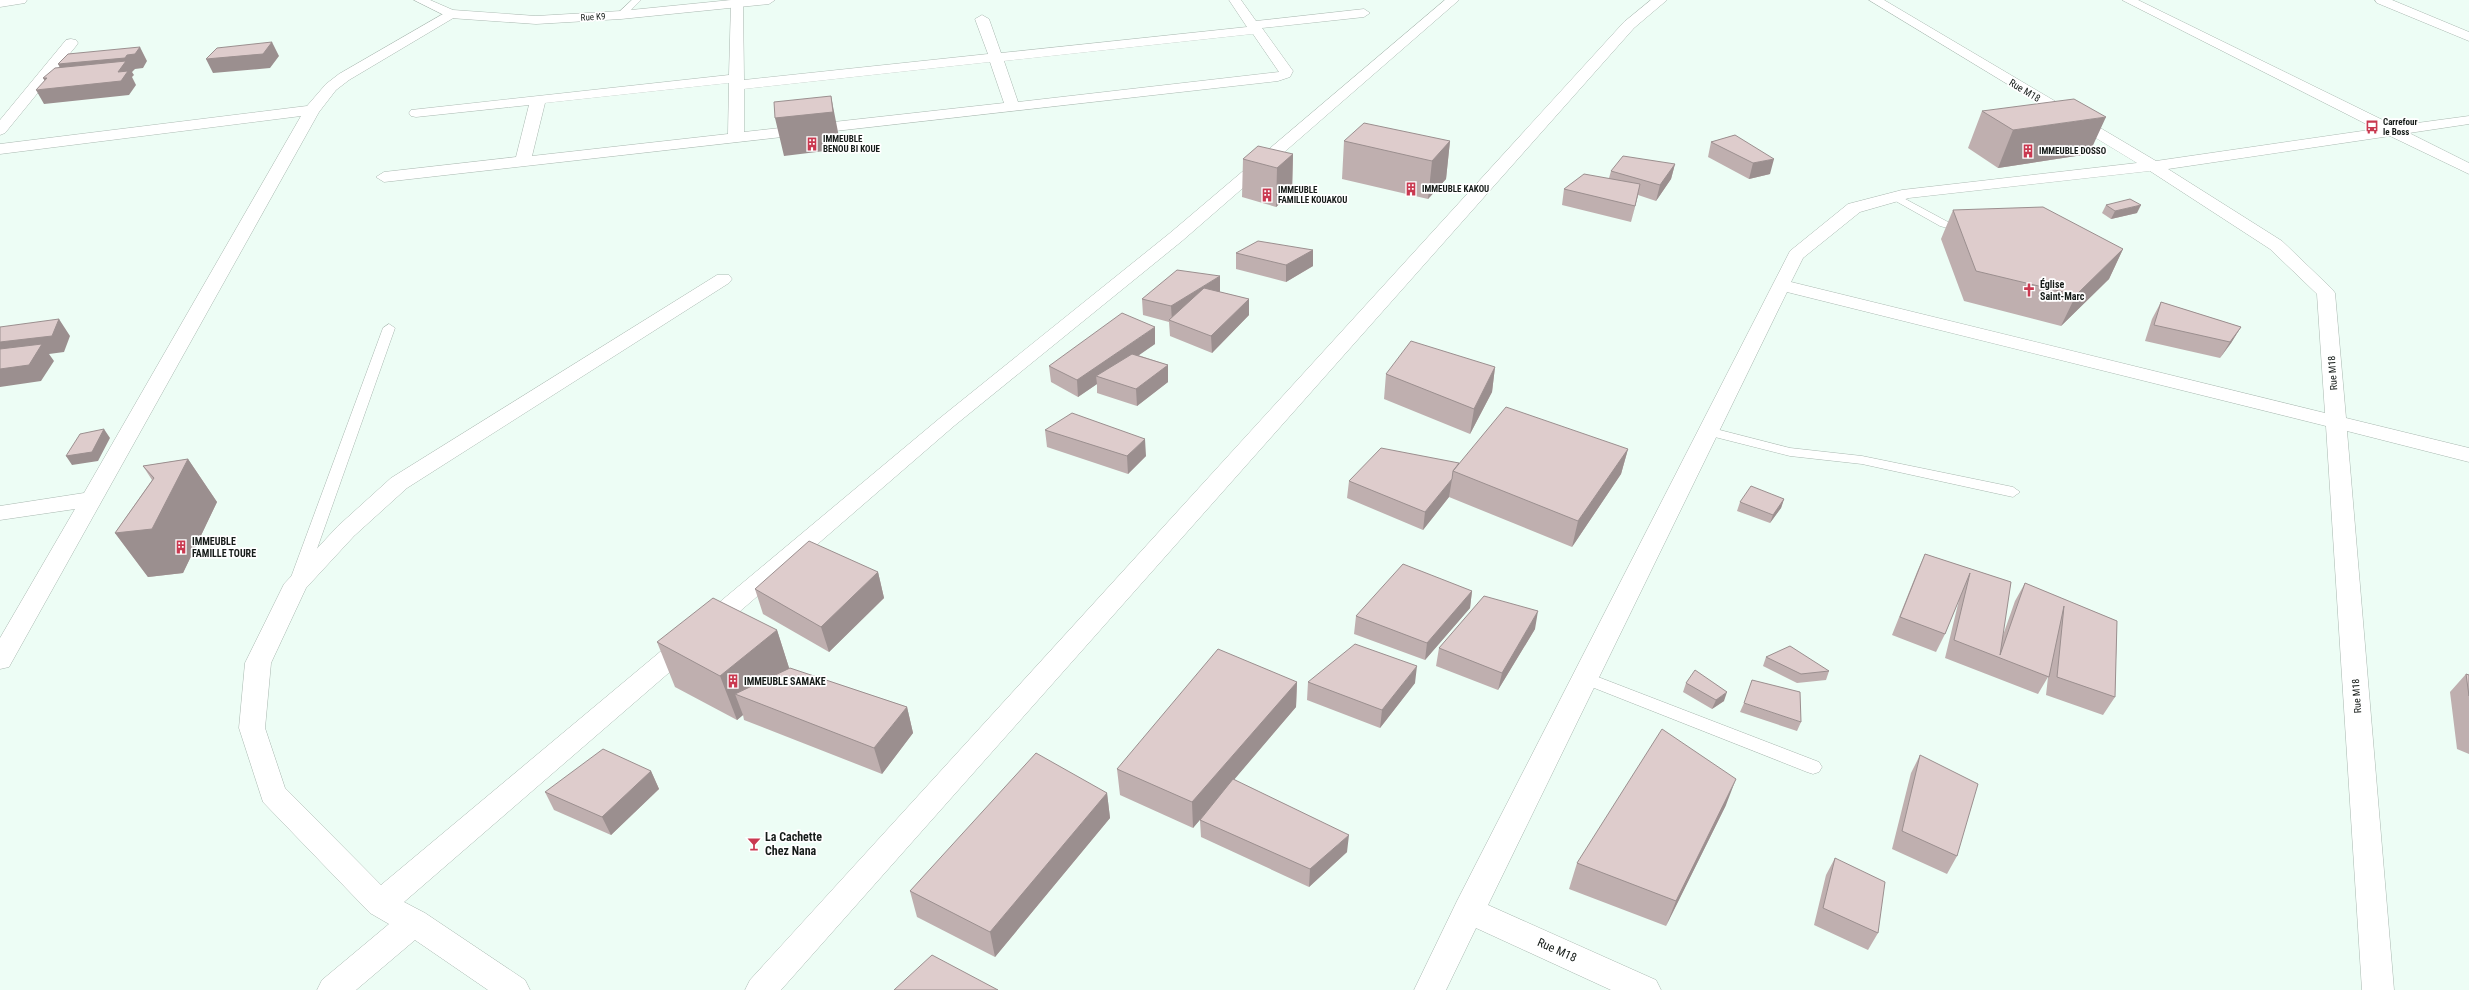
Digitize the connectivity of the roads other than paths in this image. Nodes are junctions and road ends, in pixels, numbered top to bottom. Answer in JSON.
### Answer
{"nodes":[{"id":1,"x":21,"y":0,"type":"edge"},
{"id":2,"x":420,"y":0,"type":"edge"},
{"id":3,"x":637,"y":0,"type":"edge"},
{"id":4,"x":770,"y":0,"type":"edge"},
{"id":5,"x":1235,"y":0,"type":"edge"},
{"id":6,"x":1453,"y":0,"type":"edge"},
{"id":7,"x":1661,"y":0,"type":"edge"},
{"id":8,"x":1875,"y":0,"type":"edge"},
{"id":9,"x":2128,"y":0,"type":"edge"},
{"id":10,"x":2381,"y":0,"type":"edge"},
{"id":11,"x":728,"y":2,"type":"edge"},
{"id":12,"x":0,"y":3,"type":"edge"},
{"id":13,"x":1364,"y":13,"type":"dead end"},
{"id":14,"x":450,"y":14,"type":"junction"},
{"id":15,"x":621,"y":15,"type":"junction"},
{"id":16,"x":982,"y":19,"type":"dead end"},
{"id":17,"x":1254,"y":27,"type":"junction"},
{"id":18,"x":2469,"y":37,"type":"edge"},
{"id":19,"x":72,"y":43,"type":"dead end"},
{"id":20,"x":994,"y":57,"type":"junction"},
{"id":21,"x":737,"y":81,"type":"junction"},
{"id":22,"x":538,"y":100,"type":"junction"},
{"id":23,"x":1013,"y":107,"type":"junction"},
{"id":24,"x":312,"y":110,"type":"junction"},
{"id":25,"x":416,"y":114,"type":"dead end"},
{"id":26,"x":2469,"y":120,"type":"edge"},
{"id":27,"x":0,"y":130,"type":"edge"},
{"id":28,"x":2394,"y":131,"type":"junction"},
{"id":29,"x":736,"y":138,"type":"junction"},
{"id":30,"x":0,"y":149,"type":"edge"},
{"id":31,"x":523,"y":162,"type":"junction"},
{"id":32,"x":2153,"y":166,"type":"junction"},
{"id":33,"x":2469,"y":169,"type":"edge"},
{"id":34,"x":384,"y":178,"type":"dead end"},
{"id":35,"x":1896,"y":197,"type":"junction"},
{"id":36,"x":1977,"y":230,"type":"edge"},
{"id":37,"x":723,"y":279,"type":"dead end"},
{"id":38,"x":1781,"y":285,"type":"junction"},
{"id":39,"x":389,"y":328,"type":"dead end"},
{"id":40,"x":2336,"y":423,"type":"junction"},
{"id":41,"x":1708,"y":431,"type":"junction"},
{"id":42,"x":2469,"y":455,"type":"edge"},
{"id":43,"x":2013,"y":492,"type":"dead end"},
{"id":44,"x":90,"y":499,"type":"junction"},
{"id":45,"x":0,"y":513,"type":"edge"},
{"id":46,"x":296,"y":584,"type":"junction"},
{"id":47,"x":0,"y":660,"type":"edge"},
{"id":48,"x":1585,"y":678,"type":"junction"},
{"id":49,"x":1813,"y":767,"type":"dead end"},
{"id":50,"x":380,"y":904,"type":"junction"},
{"id":51,"x":1468,"y":910,"type":"junction"},
{"id":52,"x":414,"y":922,"type":"junction"},
{"id":53,"x":333,"y":990,"type":"edge"},
{"id":54,"x":514,"y":990,"type":"edge"},
{"id":55,"x":761,"y":990,"type":"edge"},
{"id":56,"x":1430,"y":990,"type":"edge"},
{"id":57,"x":1645,"y":990,"type":"edge"},
{"id":58,"x":2378,"y":990,"type":"edge"}],
"edges":[{"from":1,"to":12,"type":"street"},
{"from":2,"to":14,"type":"street","name":"Rue K9"},
{"from":3,"to":15,"type":"lane"},
{"from":4,"to":11,"type":"street","name":"Rue K9"},
{"from":5,"to":17,"type":"street"},
{"from":6,"to":50,"type":"street"},
{"from":7,"to":55,"type":"street"},
{"from":8,"to":32,"type":"street","name":"Rue M18"},
{"from":9,"to":28,"type":"street"},
{"from":10,"to":18,"type":"street"},
{"from":11,"to":15,"type":"street","name":"Rue K9"},
{"from":11,"to":21,"type":"street"},
{"from":13,"to":17,"type":"street"},
{"from":14,"to":15,"type":"street","name":"Rue K9"},
{"from":14,"to":24,"type":"street"},
{"from":16,"to":20,"type":"street"},
{"from":17,"to":20,"type":"street"},
{"from":17,"to":23,"type":"street"},
{"from":19,"to":27,"type":"street"},
{"from":20,"to":21,"type":"street"},
{"from":20,"to":23,"type":"street"},
{"from":21,"to":22,"type":"street"},
{"from":21,"to":29,"type":"street"},
{"from":22,"to":25,"type":"street"},
{"from":22,"to":31,"type":"street"},
{"from":23,"to":29,"type":"street"},
{"from":24,"to":30,"type":"street"},
{"from":24,"to":44,"type":"street"},
{"from":26,"to":28,"type":"street"},
{"from":28,"to":32,"type":"street"},
{"from":28,"to":33,"type":"street"},
{"from":29,"to":31,"type":"street"},
{"from":31,"to":34,"type":"street"},
{"from":32,"to":35,"type":"street"},
{"from":32,"to":40,"type":"street","name":"Rue M18"},
{"from":35,"to":36,"type":"lane"},
{"from":35,"to":38,"type":"street"},
{"from":37,"to":46,"type":"street"},
{"from":38,"to":40,"type":"street"},
{"from":38,"to":41,"type":"street"},
{"from":39,"to":46,"type":"lane"},
{"from":40,"to":42,"type":"street"},
{"from":40,"to":58,"type":"street","name":"Rue M18"},
{"from":41,"to":43,"type":"lane"},
{"from":41,"to":48,"type":"street"},
{"from":44,"to":45,"type":"street"},
{"from":44,"to":47,"type":"street"},
{"from":46,"to":50,"type":"street"},
{"from":48,"to":49,"type":"lane"},
{"from":48,"to":51,"type":"street"},
{"from":50,"to":52,"type":"street"},
{"from":51,"to":56,"type":"street"},
{"from":51,"to":57,"type":"street","name":"Rue M18"},
{"from":52,"to":53,"type":"street"},
{"from":52,"to":54,"type":"street"}]}
